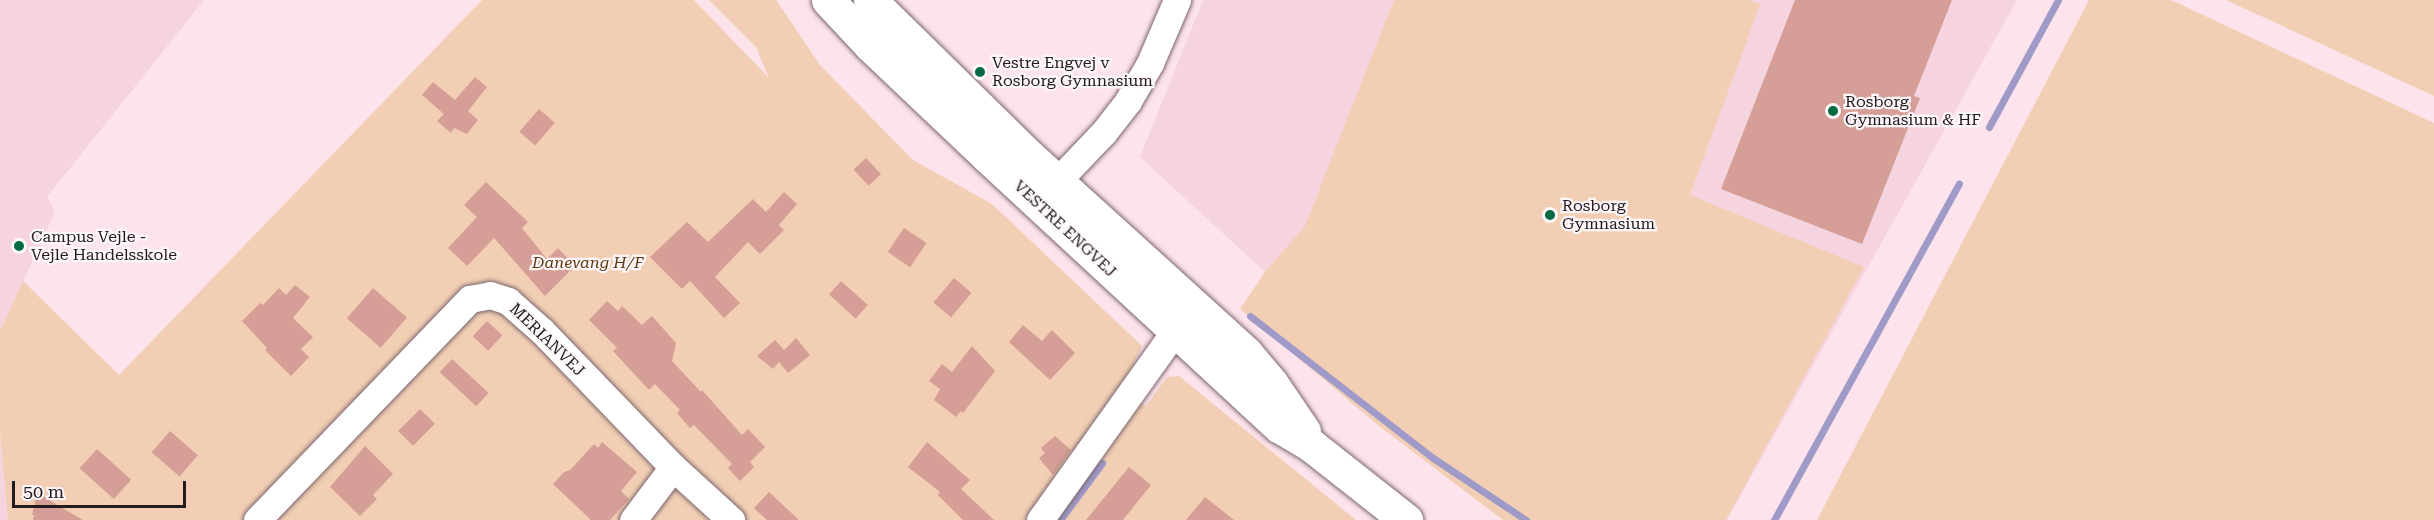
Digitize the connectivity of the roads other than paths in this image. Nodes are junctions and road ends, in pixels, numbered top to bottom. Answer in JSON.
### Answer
{"nodes":[{"id":1,"x":828,"y":0,"type":"edge"},
{"id":2,"x":870,"y":0,"type":"edge"},
{"id":3,"x":1178,"y":0,"type":"edge"},
{"id":4,"x":1047,"y":192,"type":"junction"},
{"id":5,"x":1175,"y":331,"type":"junction"},
{"id":6,"x":1312,"y":446,"type":"junction"},
{"id":7,"x":673,"y":467,"type":"junction"},
{"id":8,"x":257,"y":520,"type":"edge"},
{"id":9,"x":633,"y":520,"type":"edge"},
{"id":10,"x":731,"y":520,"type":"edge"},
{"id":11,"x":1040,"y":520,"type":"edge"},
{"id":12,"x":1406,"y":520,"type":"edge"}],
"edges":[{"from":1,"to":4,"type":"street","name":"VESTRE ENGVEJ"},
{"from":2,"to":4,"type":"street","name":"VESTRE ENGVEJ"},
{"from":3,"to":4,"type":"street"},
{"from":4,"to":5,"type":"street","name":"VESTRE ENGVEJ"},
{"from":4,"to":6,"type":"street","name":"VESTRE ENGVEJ"},
{"from":5,"to":6,"type":"street","name":"VESTRE ENGVEJ"},
{"from":5,"to":11,"type":"street"},
{"from":6,"to":12,"type":"street","name":"VESTRE ENGVEJ"},
{"from":7,"to":8,"type":"street","name":"MERIANVEJ"},
{"from":7,"to":9,"type":"street"},
{"from":7,"to":10,"type":"street","name":"MERIANVEJ"}]}
